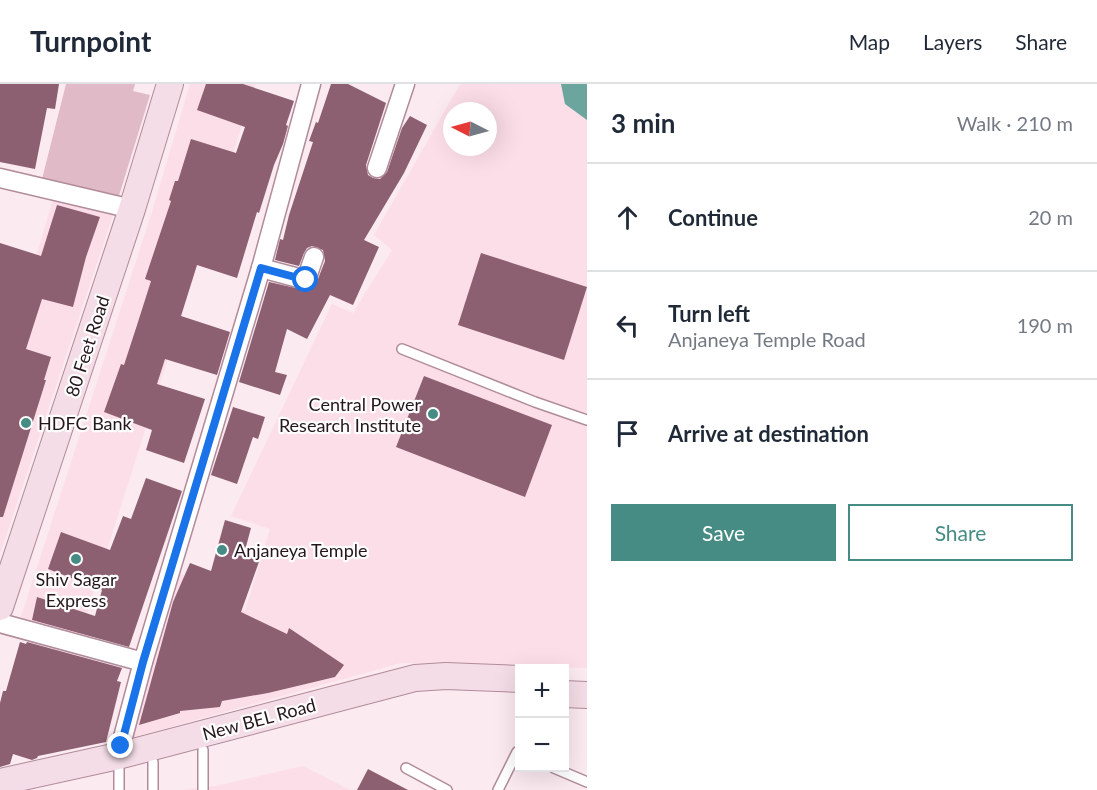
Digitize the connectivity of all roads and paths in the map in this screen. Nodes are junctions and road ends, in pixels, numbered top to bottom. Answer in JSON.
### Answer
{"nodes":[{"id":1,"x":170,"y":84,"type":"edge"},
{"id":2,"x":311,"y":84,"type":"edge"},
{"id":3,"x":405,"y":84,"type":"edge"},
{"id":4,"x":377,"y":168,"type":"dead end"},
{"id":5,"x":0,"y":178,"type":"edge"},
{"id":6,"x":132,"y":209,"type":"junction"},
{"id":7,"x":314,"y":257,"type":"dead end"},
{"id":8,"x":261,"y":268,"type":"junction"},
{"id":9,"x":402,"y":349,"type":"dead end"},
{"id":10,"x":587,"y":420,"type":"edge"},
{"id":11,"x":0,"y":607,"type":"edge"},
{"id":12,"x":0,"y":623,"type":"edge"},
{"id":13,"x":143,"y":662,"type":"junction"},
{"id":14,"x":515,"y":679,"type":"edge"},
{"id":15,"x":569,"y":680,"type":"edge"},
{"id":16,"x":587,"y":681,"type":"edge"},
{"id":17,"x":515,"y":692,"type":"edge"},
{"id":18,"x":569,"y":694,"type":"edge"},
{"id":19,"x":587,"y":695,"type":"edge"},
{"id":20,"x":203,"y":750,"type":"junction"},
{"id":21,"x":515,"y":756,"type":"edge"},
{"id":22,"x":153,"y":762,"type":"junction"},
{"id":23,"x":406,"y":768,"type":"dead end"},
{"id":24,"x":119,"y":772,"type":"edge"},
{"id":25,"x":563,"y":772,"type":"edge"},
{"id":26,"x":0,"y":782,"type":"edge"},
{"id":27,"x":587,"y":782,"type":"edge"},
{"id":28,"x":33,"y":790,"type":"edge"},
{"id":29,"x":153,"y":790,"type":"edge"},
{"id":30,"x":203,"y":790,"type":"edge"},
{"id":31,"x":447,"y":790,"type":"edge"},
{"id":32,"x":498,"y":790,"type":"edge"}],
"edges":[{"from":1,"to":6,"type":"main road","name":"80 Feet Road"},
{"from":2,"to":8,"type":"street"},
{"from":3,"to":4,"type":"street"},
{"from":5,"to":6,"type":"street"},
{"from":6,"to":11,"type":"main road","name":"80 Feet Road"},
{"from":7,"to":8,"type":"street"},
{"from":8,"to":13,"type":"street"},
{"from":9,"to":10,"type":"lane"},
{"from":12,"to":13,"type":"street"},
{"from":13,"to":24,"type":"street"},
{"from":14,"to":24,"type":"main road","name":"New BEL Road"},
{"from":15,"to":16,"type":"main road"},
{"from":17,"to":20,"type":"main road","name":"New BEL Road"},
{"from":18,"to":19,"type":"main road"},
{"from":20,"to":22,"type":"main road","name":"New BEL Road"},
{"from":20,"to":30,"type":"lane"},
{"from":21,"to":32,"type":"lane"},
{"from":22,"to":24,"type":"main road","name":"New BEL Road"},
{"from":22,"to":29,"type":"lane"},
{"from":23,"to":31,"type":"lane"},
{"from":24,"to":26,"type":"main road","name":"New BEL Road"},
{"from":24,"to":28,"type":"main road","name":"New BEL Road"},
{"from":25,"to":27,"type":"lane"}]}
